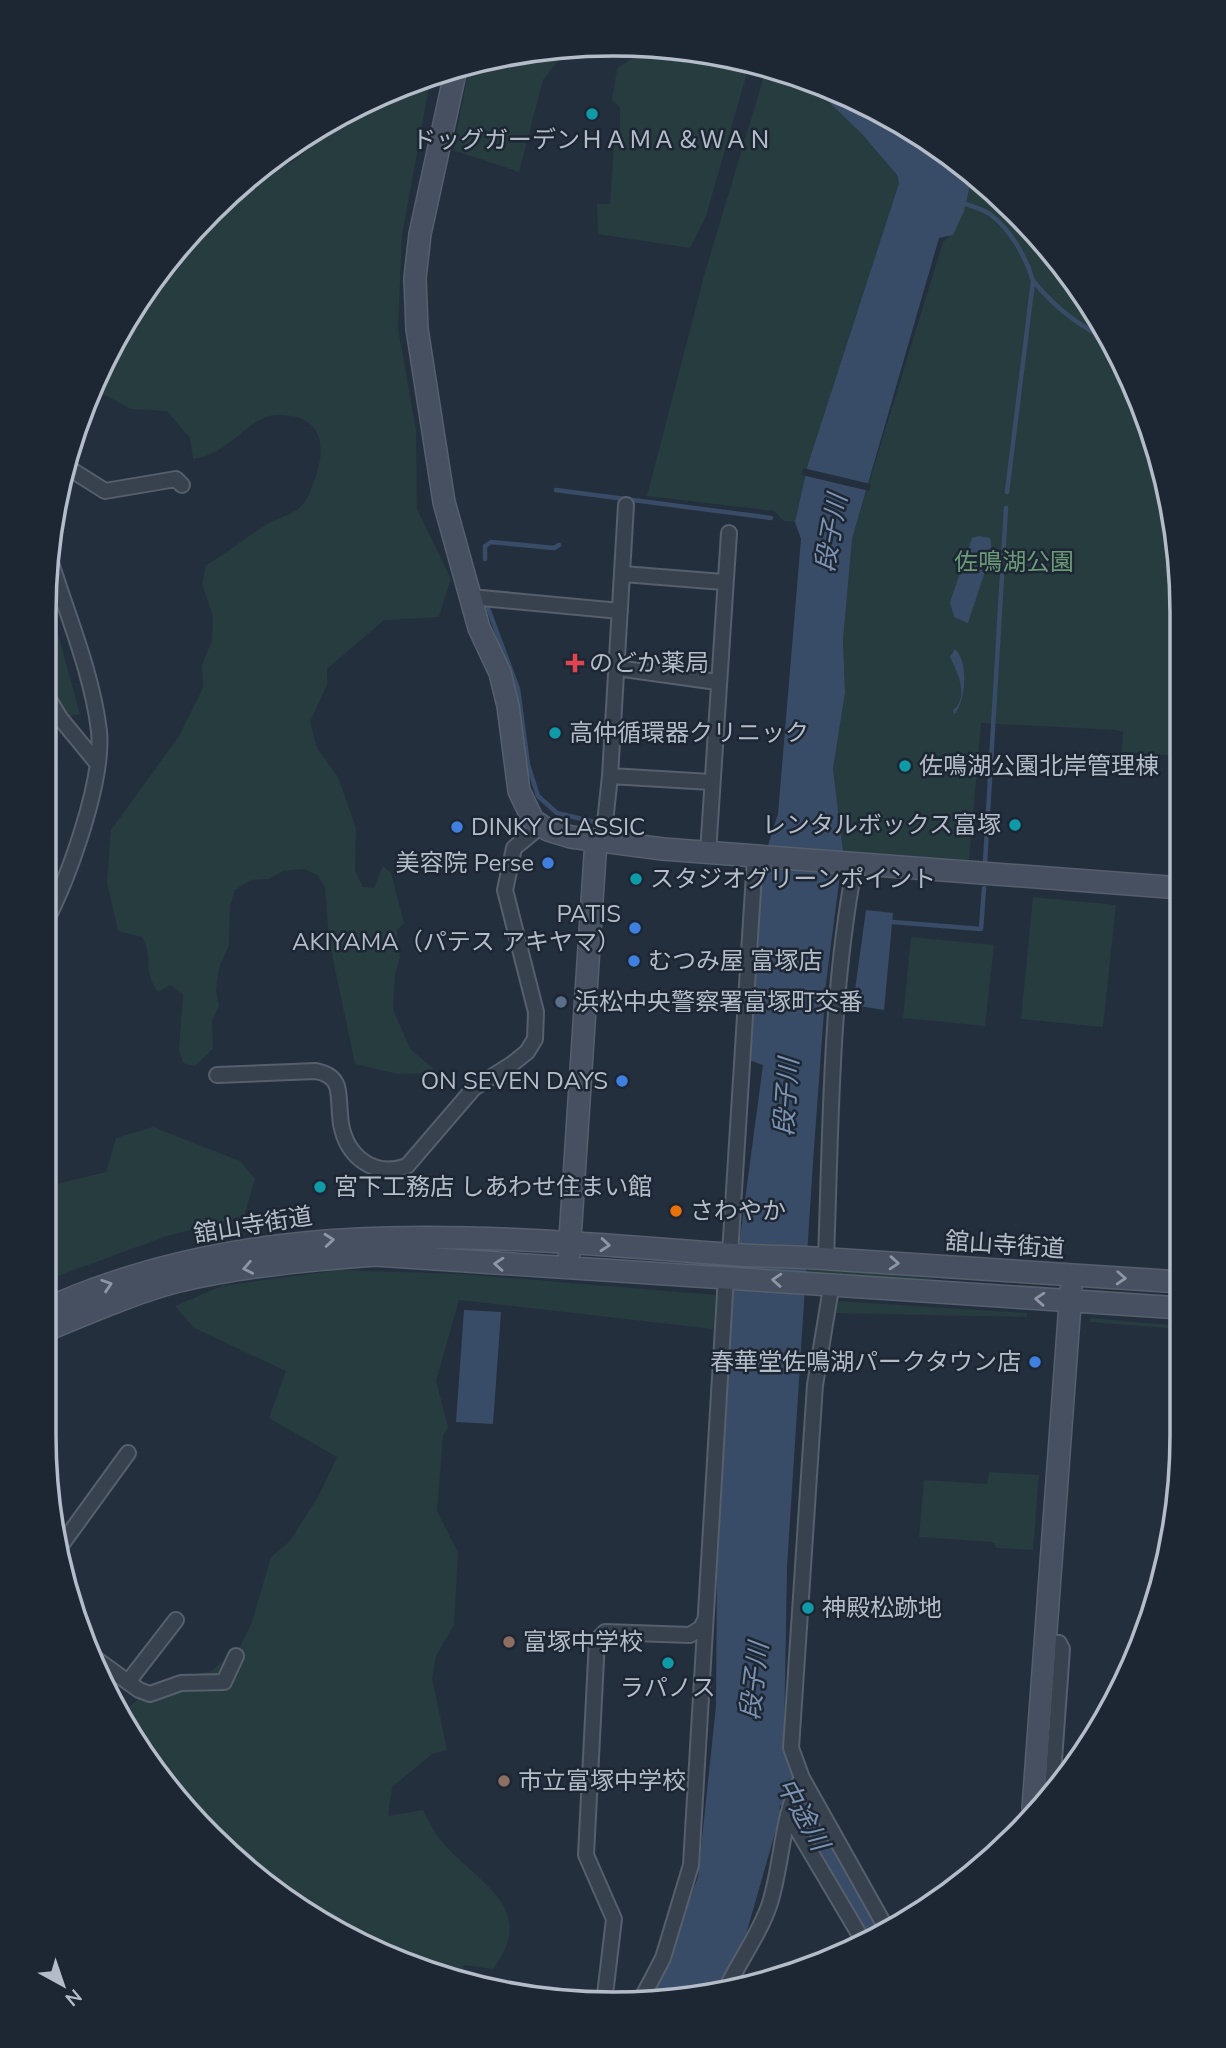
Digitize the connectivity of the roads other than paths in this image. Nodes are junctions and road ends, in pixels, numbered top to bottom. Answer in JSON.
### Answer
{"nodes":[{"id":1,"x":453,"y":80,"type":"edge"},
{"id":2,"x":74,"y":472,"type":"edge"},
{"id":3,"x":182,"y":485,"type":"dead end"},
{"id":4,"x":626,"y":505,"type":"dead end"},
{"id":5,"x":729,"y":533,"type":"dead end"},
{"id":6,"x":623,"y":574,"type":"junction"},
{"id":7,"x":57,"y":582,"type":"edge"},
{"id":8,"x":723,"y":582,"type":"junction"},
{"id":9,"x":482,"y":598,"type":"junction"},
{"id":10,"x":620,"y":611,"type":"junction"},
{"id":11,"x":617,"y":668,"type":"junction"},
{"id":12,"x":717,"y":682,"type":"junction"},
{"id":13,"x":56,"y":711,"type":"edge"},
{"id":14,"x":97,"y":763,"type":"junction"},
{"id":15,"x":610,"y":776,"type":"junction"},
{"id":16,"x":711,"y":782,"type":"junction"},
{"id":17,"x":541,"y":826,"type":"junction"},
{"id":18,"x":602,"y":832,"type":"junction"},
{"id":19,"x":708,"y":853,"type":"junction"},
{"id":20,"x":757,"y":858,"type":"junction"},
{"id":21,"x":850,"y":864,"type":"junction"},
{"id":22,"x":1170,"y":887,"type":"edge"},
{"id":23,"x":56,"y":894,"type":"edge"},
{"id":24,"x":217,"y":1075,"type":"dead end"},
{"id":25,"x":570,"y":1242,"type":"junction"},
{"id":26,"x":730,"y":1254,"type":"junction"},
{"id":27,"x":826,"y":1258,"type":"junction"},
{"id":28,"x":567,"y":1269,"type":"junction"},
{"id":29,"x":1072,"y":1275,"type":"junction"},
{"id":30,"x":726,"y":1276,"type":"junction"},
{"id":31,"x":1170,"y":1281,"type":"edge"},
{"id":32,"x":829,"y":1283,"type":"junction"},
{"id":33,"x":1070,"y":1301,"type":"junction"},
{"id":34,"x":56,"y":1305,"type":"edge"},
{"id":35,"x":1170,"y":1307,"type":"edge"},
{"id":36,"x":56,"y":1326,"type":"edge"},
{"id":37,"x":128,"y":1453,"type":"dead end"},
{"id":38,"x":66,"y":1538,"type":"edge"},
{"id":39,"x":705,"y":1619,"type":"junction"},
{"id":40,"x":176,"y":1620,"type":"dead end"},
{"id":41,"x":1045,"y":1642,"type":"junction"},
{"id":42,"x":236,"y":1657,"type":"dead end"},
{"id":43,"x":106,"y":1666,"type":"edge"},
{"id":44,"x":128,"y":1682,"type":"junction"},
{"id":45,"x":1053,"y":1777,"type":"edge"},
{"id":46,"x":802,"y":1778,"type":"junction"},
{"id":47,"x":1034,"y":1800,"type":"edge"},
{"id":48,"x":788,"y":1814,"type":"junction"},
{"id":49,"x":883,"y":1922,"type":"edge"},
{"id":50,"x":859,"y":1935,"type":"edge"},
{"id":51,"x":731,"y":1979,"type":"edge"},
{"id":52,"x":646,"y":1991,"type":"edge"},
{"id":53,"x":605,"y":1992,"type":"edge"}],
"edges":[{"from":1,"to":9,"type":"street"},
{"from":2,"to":3,"type":"street"},
{"from":4,"to":6,"type":"street"},
{"from":5,"to":8,"type":"street"},
{"from":6,"to":8,"type":"street"},
{"from":6,"to":10,"type":"street"},
{"from":7,"to":14,"type":"street"},
{"from":8,"to":12,"type":"street"},
{"from":9,"to":10,"type":"street"},
{"from":9,"to":17,"type":"street"},
{"from":10,"to":11,"type":"street"},
{"from":11,"to":12,"type":"street"},
{"from":11,"to":15,"type":"street"},
{"from":12,"to":16,"type":"street"},
{"from":13,"to":14,"type":"street"},
{"from":14,"to":23,"type":"street"},
{"from":15,"to":16,"type":"street"},
{"from":15,"to":18,"type":"street"},
{"from":16,"to":19,"type":"street"},
{"from":17,"to":18,"type":"street"},
{"from":17,"to":24,"type":"street"},
{"from":18,"to":19,"type":"street"},
{"from":18,"to":25,"type":"street"},
{"from":19,"to":20,"type":"street"},
{"from":20,"to":21,"type":"street"},
{"from":20,"to":26,"type":"street"},
{"from":21,"to":22,"type":"street"},
{"from":21,"to":27,"type":"street"},
{"from":25,"to":26,"type":"street","name":"舘山寺街道","one_way":true},
{"from":25,"to":28,"type":"street"},
{"from":34,"to":25,"type":"street","name":"舘山寺街道","one_way":true},
{"from":26,"to":27,"type":"street","name":"舘山寺街道"},
{"from":27,"to":29,"type":"street","name":"舘山寺街道","one_way":true},
{"from":28,"to":30,"type":"street","name":"舘山寺街道"},
{"from":28,"to":36,"type":"street","name":"舘山寺街道","one_way":true},
{"from":29,"to":31,"type":"street","name":"舘山寺街道","one_way":true},
{"from":29,"to":33,"type":"street"},
{"from":32,"to":30,"type":"street","name":"舘山寺街道","one_way":true},
{"from":30,"to":39,"type":"street"},
{"from":33,"to":32,"type":"street","one_way":true},
{"from":32,"to":46,"type":"street"},
{"from":33,"to":35,"type":"street"},
{"from":33,"to":41,"type":"street"},
{"from":37,"to":38,"type":"street"},
{"from":39,"to":52,"type":"street"},
{"from":39,"to":53,"type":"street"},
{"from":40,"to":44,"type":"street"},
{"from":41,"to":45,"type":"street"},
{"from":41,"to":47,"type":"street"},
{"from":42,"to":44,"type":"street"},
{"from":43,"to":44,"type":"street"},
{"from":46,"to":48,"type":"street"},
{"from":46,"to":49,"type":"street"},
{"from":48,"to":50,"type":"street"},
{"from":48,"to":51,"type":"street"}]}
